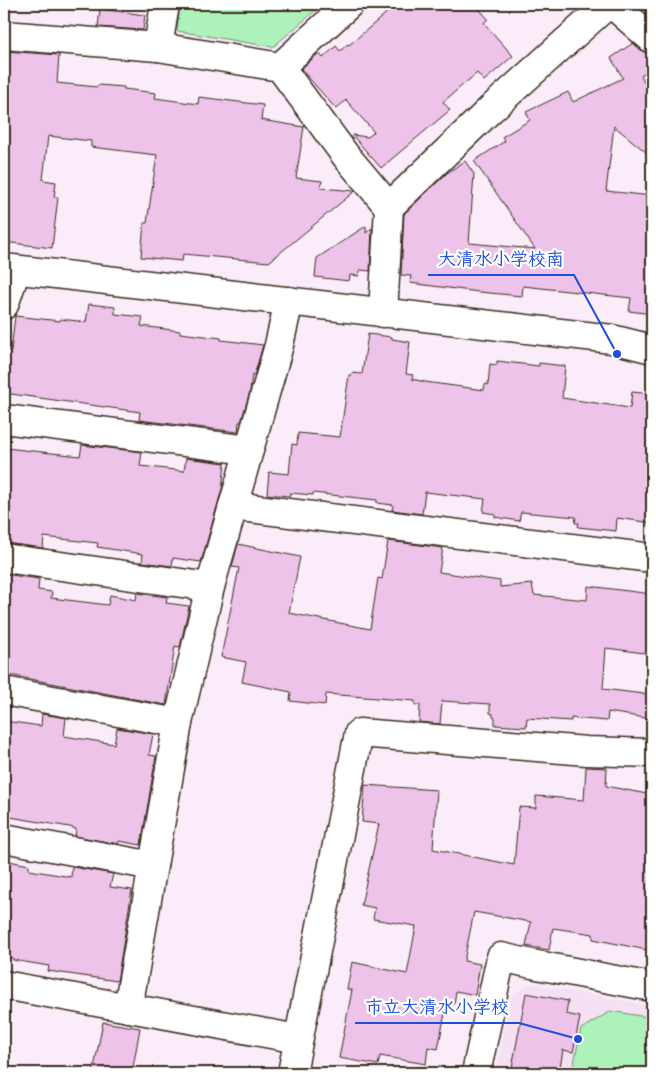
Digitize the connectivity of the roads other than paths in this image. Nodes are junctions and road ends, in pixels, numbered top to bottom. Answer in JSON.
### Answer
{"nodes":[{"id":1,"x":165,"y":4,"type":"edge"},
{"id":2,"x":349,"y":4,"type":"edge"},
{"id":3,"x":608,"y":4,"type":"edge"},
{"id":4,"x":612,"y":4,"type":"edge"},
{"id":5,"x":4,"y":35,"type":"edge"},
{"id":6,"x":652,"y":39,"type":"edge"},
{"id":7,"x":158,"y":47,"type":"junction"},
{"id":8,"x":280,"y":67,"type":"junction"},
{"id":9,"x":389,"y":206,"type":"junction"},
{"id":10,"x":10,"y":269,"type":"edge"},
{"id":11,"x":289,"y":301,"type":"junction"},
{"id":12,"x":4,"y":305,"type":"edge"},
{"id":13,"x":383,"y":313,"type":"junction"},
{"id":14,"x":652,"y":349,"type":"edge"},
{"id":15,"x":4,"y":419,"type":"edge"},
{"id":16,"x":249,"y":450,"type":"junction"},
{"id":17,"x":233,"y":506,"type":"junction"},
{"id":18,"x":4,"y":558,"type":"edge"},
{"id":19,"x":652,"y":558,"type":"edge"},
{"id":20,"x":210,"y":586,"type":"junction"},
{"id":21,"x":4,"y":691,"type":"edge"},
{"id":22,"x":178,"y":723,"type":"junction"},
{"id":23,"x":652,"y":753,"type":"edge"},
{"id":24,"x":4,"y":838,"type":"edge"},
{"id":25,"x":153,"y":866,"type":"junction"},
{"id":26,"x":4,"y":985,"type":"edge"},
{"id":27,"x":652,"y":987,"type":"edge"},
{"id":28,"x":128,"y":1008,"type":"junction"},
{"id":29,"x":298,"y":1039,"type":"junction"},
{"id":30,"x":292,"y":1073,"type":"edge"},
{"id":31,"x":476,"y":1073,"type":"edge"}],
"edges":[{"from":1,"to":7,"type":"street"},
{"from":2,"to":8,"type":"street"},
{"from":3,"to":9,"type":"street"},
{"from":4,"to":6,"type":"street"},
{"from":5,"to":7,"type":"street"},
{"from":7,"to":8,"type":"street"},
{"from":8,"to":9,"type":"street"},
{"from":9,"to":13,"type":"street"},
{"from":10,"to":11,"type":"street"},
{"from":10,"to":12,"type":"street"},
{"from":11,"to":13,"type":"street"},
{"from":11,"to":16,"type":"street"},
{"from":13,"to":14,"type":"street"},
{"from":15,"to":16,"type":"street"},
{"from":16,"to":17,"type":"street"},
{"from":17,"to":19,"type":"street"},
{"from":17,"to":20,"type":"street"},
{"from":18,"to":20,"type":"street"},
{"from":20,"to":22,"type":"street"},
{"from":21,"to":22,"type":"street"},
{"from":22,"to":25,"type":"street"},
{"from":23,"to":29,"type":"street"},
{"from":24,"to":25,"type":"street"},
{"from":25,"to":28,"type":"street"},
{"from":26,"to":28,"type":"street"},
{"from":27,"to":31,"type":"street"},
{"from":28,"to":29,"type":"street"},
{"from":29,"to":30,"type":"street"}]}
